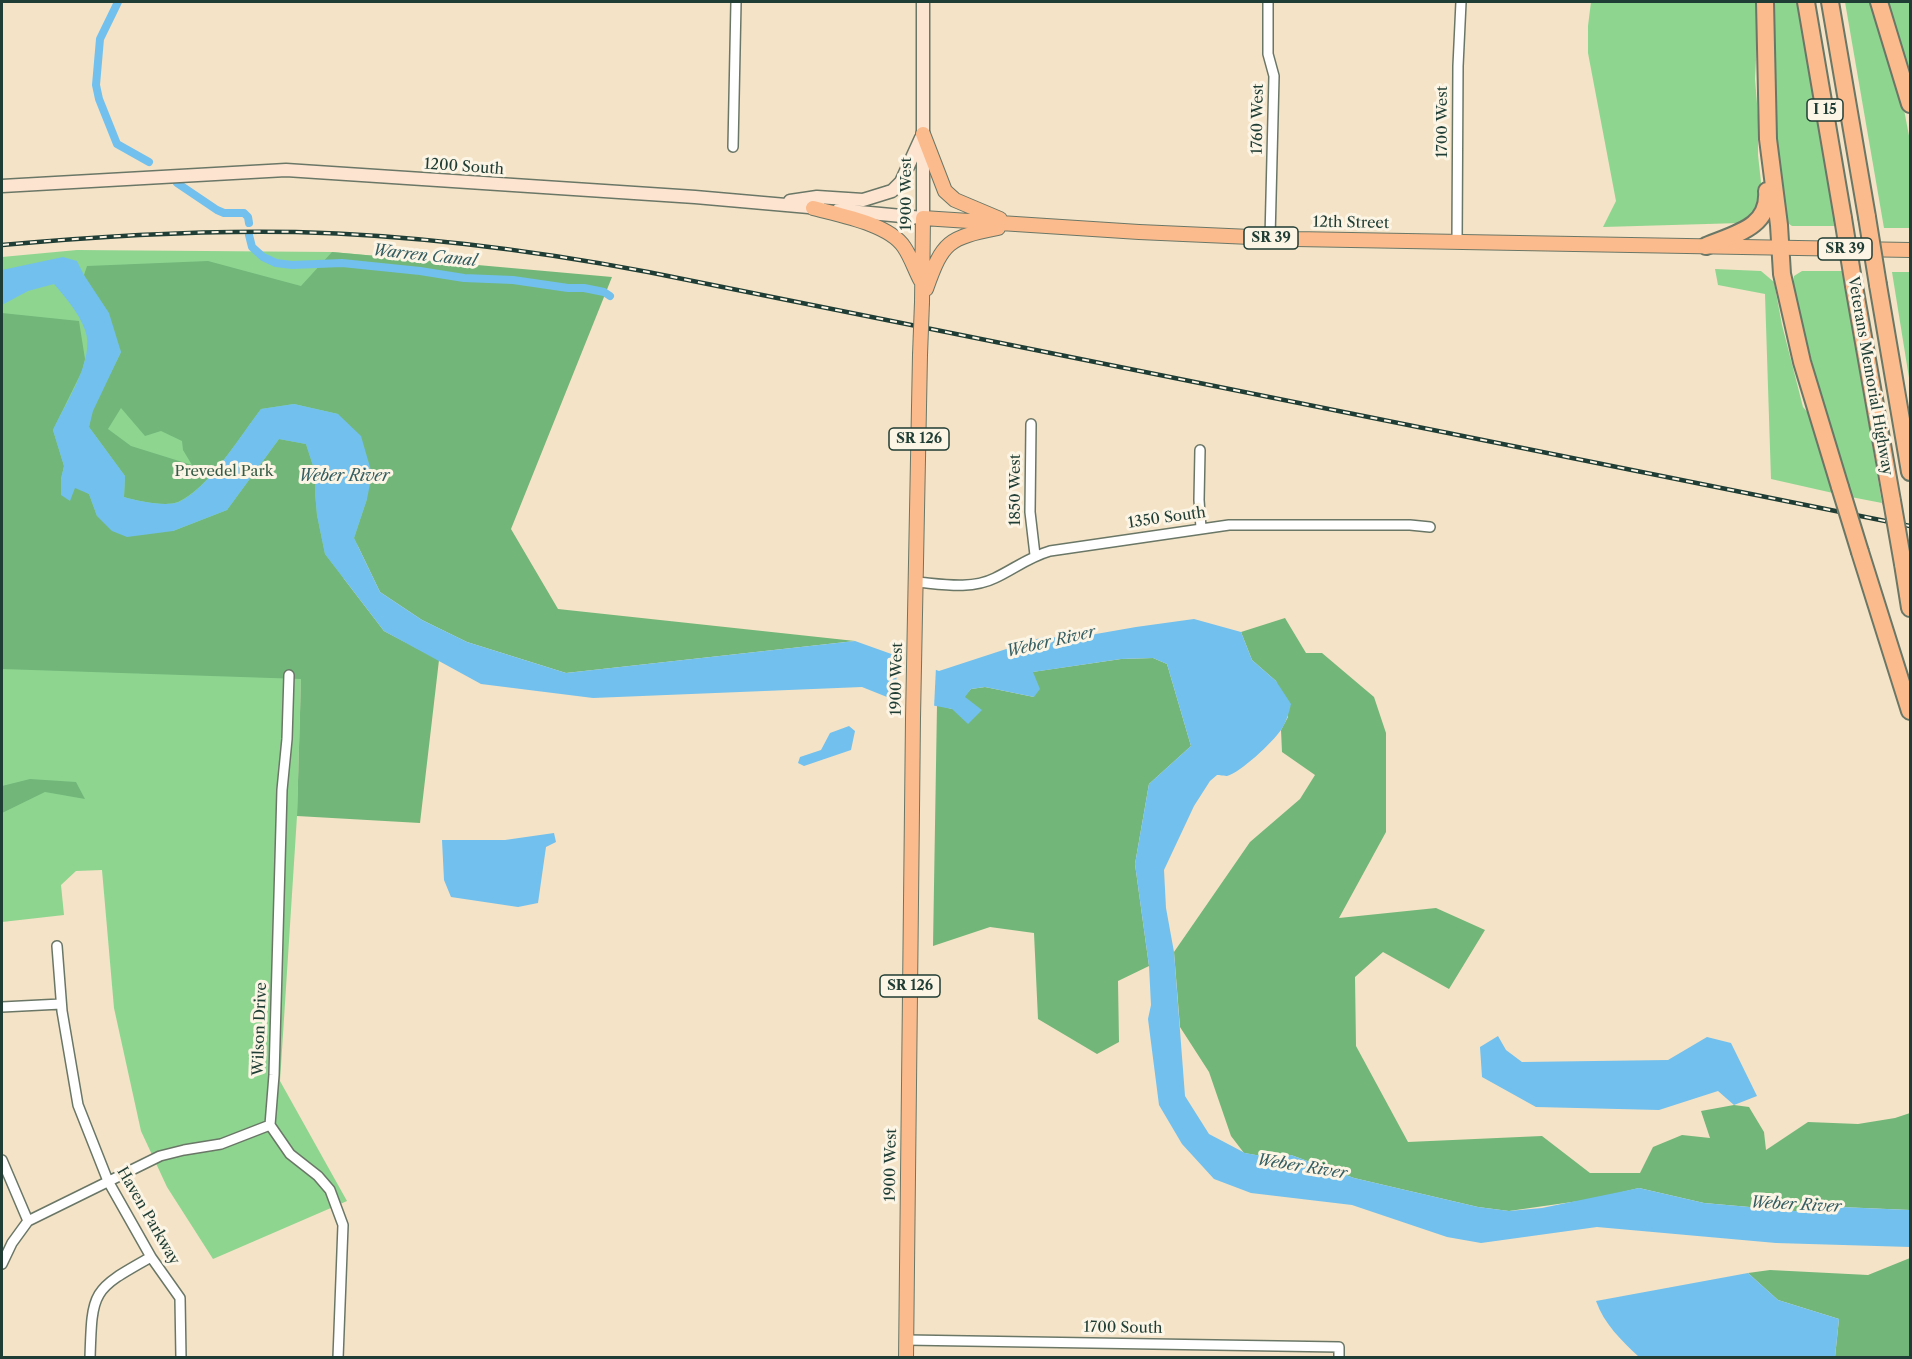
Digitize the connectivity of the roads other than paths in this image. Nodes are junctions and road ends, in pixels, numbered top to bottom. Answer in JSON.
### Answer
{"nodes":[{"id":1,"x":736,"y":2,"type":"edge"},
{"id":2,"x":923,"y":2,"type":"edge"},
{"id":3,"x":1268,"y":2,"type":"edge"},
{"id":4,"x":1461,"y":2,"type":"edge"},
{"id":5,"x":1765,"y":2,"type":"edge"},
{"id":6,"x":1806,"y":2,"type":"edge"},
{"id":7,"x":1830,"y":2,"type":"edge"},
{"id":8,"x":1879,"y":2,"type":"edge"},
{"id":9,"x":1911,"y":104,"type":"edge"},
{"id":10,"x":923,"y":134,"type":"junction"},
{"id":11,"x":1768,"y":139,"type":"junction"},
{"id":12,"x":734,"y":147,"type":"dead end"},
{"id":13,"x":2,"y":186,"type":"edge"},
{"id":14,"x":774,"y":204,"type":"junction"},
{"id":15,"x":813,"y":207,"type":"junction"},
{"id":16,"x":923,"y":218,"type":"junction"},
{"id":17,"x":1017,"y":224,"type":"junction"},
{"id":18,"x":1270,"y":238,"type":"junction"},
{"id":19,"x":1457,"y":242,"type":"junction"},
{"id":20,"x":1706,"y":246,"type":"junction"},
{"id":21,"x":1780,"y":247,"type":"junction"},
{"id":22,"x":1911,"y":250,"type":"edge"},
{"id":23,"x":922,"y":284,"type":"junction"},
{"id":24,"x":922,"y":302,"type":"junction"},
{"id":25,"x":1031,"y":424,"type":"dead end"},
{"id":26,"x":1200,"y":450,"type":"dead end"},
{"id":27,"x":1911,"y":472,"type":"edge"},
{"id":28,"x":1430,"y":527,"type":"dead end"},
{"id":29,"x":1202,"y":528,"type":"junction"},
{"id":30,"x":1035,"y":555,"type":"junction"},
{"id":31,"x":916,"y":582,"type":"junction"},
{"id":32,"x":1911,"y":608,"type":"edge"},
{"id":33,"x":289,"y":675,"type":"dead end"},
{"id":34,"x":1911,"y":711,"type":"edge"},
{"id":35,"x":57,"y":946,"type":"dead end"},
{"id":36,"x":61,"y":1004,"type":"junction"},
{"id":37,"x":2,"y":1007,"type":"edge"},
{"id":38,"x":270,"y":1125,"type":"junction"},
{"id":39,"x":2,"y":1160,"type":"edge"},
{"id":40,"x":108,"y":1181,"type":"junction"},
{"id":41,"x":28,"y":1221,"type":"junction"},
{"id":42,"x":151,"y":1257,"type":"junction"},
{"id":43,"x":2,"y":1264,"type":"edge"},
{"id":44,"x":906,"y":1340,"type":"junction"},
{"id":45,"x":90,"y":1358,"type":"edge"},
{"id":46,"x":181,"y":1358,"type":"edge"},
{"id":47,"x":338,"y":1358,"type":"edge"},
{"id":48,"x":906,"y":1358,"type":"edge"},
{"id":49,"x":1339,"y":1358,"type":"edge"}],
"edges":[{"from":1,"to":12,"type":"street"},
{"from":2,"to":10,"type":"main road","name":"1900 West","number":"SR 126"},
{"from":3,"to":18,"type":"street","name":"1760 West"},
{"from":4,"to":19,"type":"street","name":"1700 West"},
{"from":5,"to":11,"type":"highway"},
{"from":6,"to":32,"type":"highway","name":"Veterans Memorial Highway","number":"I 15","bridge":true},
{"from":7,"to":27,"type":"highway","name":"Veterans Memorial Highway","number":"I 15","bridge":true},
{"from":8,"to":9,"type":"highway"},
{"from":10,"to":14,"type":"main road"},
{"from":10,"to":16,"type":"main road","name":"1900 West","number":"SR 126"},
{"from":10,"to":17,"type":"main road"},
{"from":11,"to":20,"type":"highway"},
{"from":11,"to":21,"type":"highway"},
{"from":13,"to":14,"type":"main road","name":"1200 South","number":"SR 39"},
{"from":14,"to":15,"type":"main road","name":"1200 South","number":"SR 39"},
{"from":15,"to":16,"type":"main road","name":"1200 South","number":"SR 39"},
{"from":15,"to":23,"type":"main road"},
{"from":16,"to":17,"type":"main road","name":"12th Street","number":"SR 39"},
{"from":16,"to":23,"type":"main road","name":"1900 West","number":"SR 126"},
{"from":17,"to":18,"type":"main road","name":"12th Street","number":"SR 39"},
{"from":17,"to":24,"type":"main road"},
{"from":18,"to":19,"type":"main road","name":"12th Street","number":"SR 39"},
{"from":19,"to":20,"type":"main road","name":"12th Street","number":"SR 39"},
{"from":20,"to":21,"type":"main road","number":"SR 39"},
{"from":21,"to":22,"type":"main road","number":"SR 39"},
{"from":21,"to":34,"type":"highway","bridge":true},
{"from":23,"to":24,"type":"main road","name":"1900 West","number":"SR 126"},
{"from":24,"to":31,"type":"main road","name":"1900 West","number":"SR 126","bridge":true},
{"from":25,"to":30,"type":"street","name":"1850 West"},
{"from":26,"to":29,"type":"street"},
{"from":28,"to":29,"type":"street","name":"1350 South"},
{"from":29,"to":30,"type":"street","name":"1350 South"},
{"from":30,"to":31,"type":"street","name":"1350 South"},
{"from":31,"to":44,"type":"main road","name":"1900 West","number":"SR 126"},
{"from":33,"to":38,"type":"street","name":"Wilson Drive"},
{"from":35,"to":36,"type":"street","name":"Haven Parkway"},
{"from":36,"to":37,"type":"street"},
{"from":36,"to":40,"type":"street","name":"Haven Parkway"},
{"from":38,"to":40,"type":"street"},
{"from":38,"to":47,"type":"street"},
{"from":39,"to":41,"type":"street"},
{"from":40,"to":41,"type":"street"},
{"from":40,"to":42,"type":"street","name":"Haven Parkway"},
{"from":41,"to":43,"type":"street"},
{"from":42,"to":45,"type":"street"},
{"from":42,"to":46,"type":"street","name":"Haven Parkway"},
{"from":44,"to":48,"type":"main road","name":"1900 West","number":"SR 126"},
{"from":44,"to":49,"type":"street","name":"1700 South"}]}
